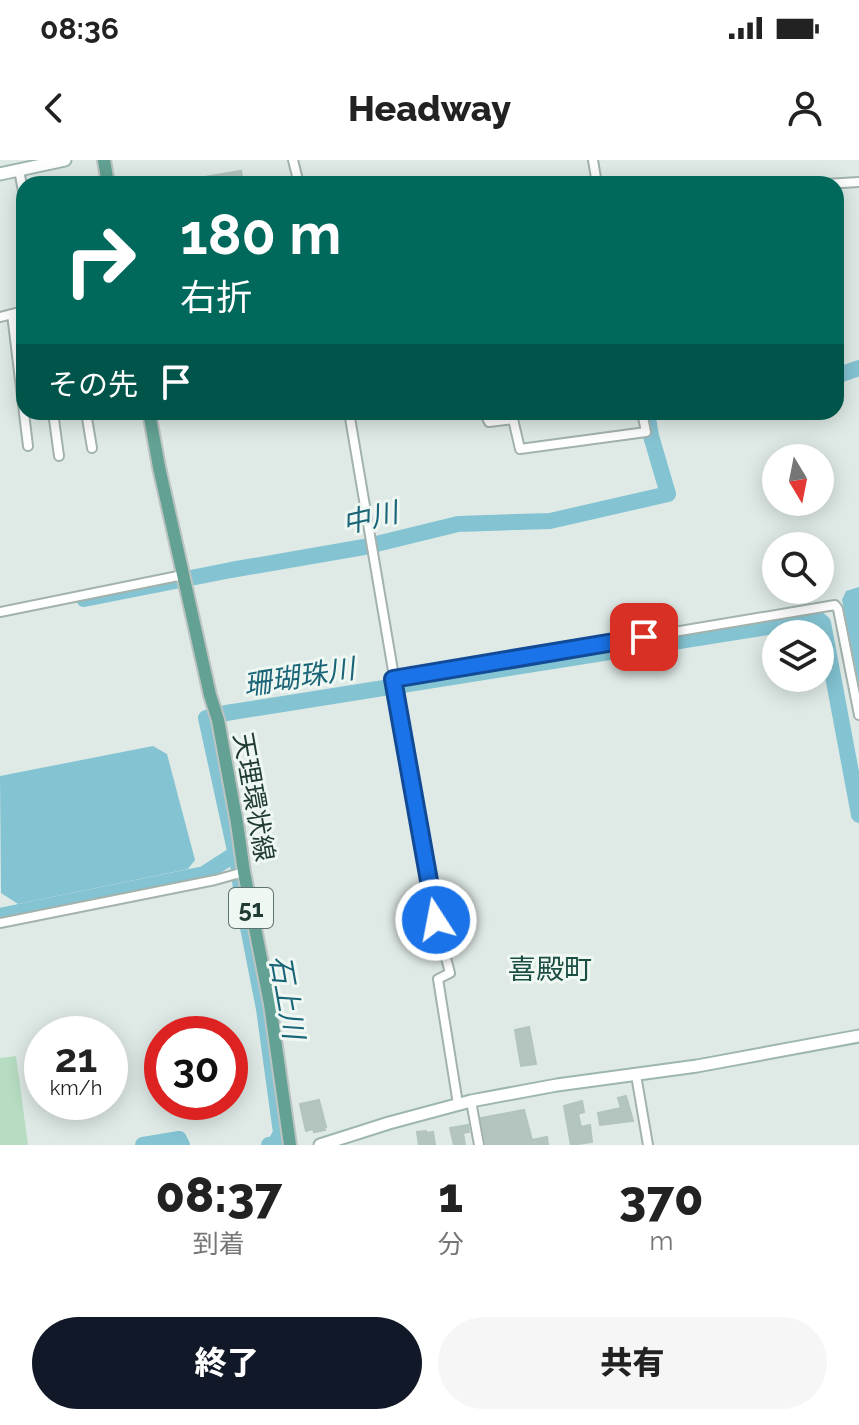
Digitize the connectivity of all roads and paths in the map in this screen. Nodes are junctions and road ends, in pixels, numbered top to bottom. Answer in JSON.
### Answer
{"nodes":[{"id":1,"x":65,"y":160,"type":"edge"},
{"id":2,"x":26,"y":166,"type":"edge"},
{"id":3,"x":0,"y":174,"type":"edge"},
{"id":4,"x":16,"y":313,"type":"edge"},
{"id":5,"x":12,"y":314,"type":"junction"},
{"id":6,"x":0,"y":317,"type":"edge"},
{"id":7,"x":16,"y":347,"type":"edge"},
{"id":8,"x":25,"y":420,"type":"edge"},
{"id":9,"x":54,"y":420,"type":"edge"},
{"id":10,"x":87,"y":420,"type":"edge"},
{"id":11,"x":151,"y":420,"type":"edge"},
{"id":12,"x":350,"y":420,"type":"edge"},
{"id":13,"x":513,"y":420,"type":"edge"},
{"id":14,"x":644,"y":420,"type":"edge"},
{"id":15,"x":28,"y":446,"type":"dead end"},
{"id":16,"x":92,"y":448,"type":"dead end"},
{"id":17,"x":59,"y":456,"type":"dead end"},
{"id":18,"x":184,"y":580,"type":"junction"},
{"id":19,"x":0,"y":612,"type":"edge"},
{"id":20,"x":394,"y":680,"type":"junction"},
{"id":21,"x":859,"y":715,"type":"edge"},
{"id":22,"x":244,"y":872,"type":"junction"},
{"id":23,"x":0,"y":923,"type":"edge"},
{"id":24,"x":859,"y":1036,"type":"edge"},
{"id":25,"x":636,"y":1075,"type":"junction"},
{"id":26,"x":471,"y":1101,"type":"junction"},
{"id":27,"x":458,"y":1104,"type":"junction"},
{"id":28,"x":290,"y":1145,"type":"edge"},
{"id":29,"x":320,"y":1145,"type":"edge"},
{"id":30,"x":479,"y":1145,"type":"edge"},
{"id":31,"x":648,"y":1145,"type":"edge"}],
"edges":[{"from":1,"to":2,"type":"street"},
{"from":2,"to":3,"type":"street"},
{"from":4,"to":5,"type":"street"},
{"from":5,"to":6,"type":"street"},
{"from":5,"to":7,"type":"street"},
{"from":8,"to":15,"type":"street"},
{"from":9,"to":17,"type":"street"},
{"from":10,"to":16,"type":"street"},
{"from":11,"to":18,"type":"main road","name":"天理環状線","number":"51"},
{"from":12,"to":20,"type":"street"},
{"from":13,"to":14,"type":"street"},
{"from":18,"to":19,"type":"street"},
{"from":18,"to":22,"type":"main road","name":"天理環状線","number":"51"},
{"from":20,"to":21,"type":"street"},
{"from":20,"to":27,"type":"street"},
{"from":22,"to":23,"type":"street"},
{"from":22,"to":28,"type":"main road","name":"天理環状線","number":"51"},
{"from":24,"to":25,"type":"street"},
{"from":25,"to":26,"type":"street"},
{"from":25,"to":31,"type":"street"},
{"from":26,"to":27,"type":"street"},
{"from":26,"to":30,"type":"street"},
{"from":27,"to":29,"type":"street"}]}
